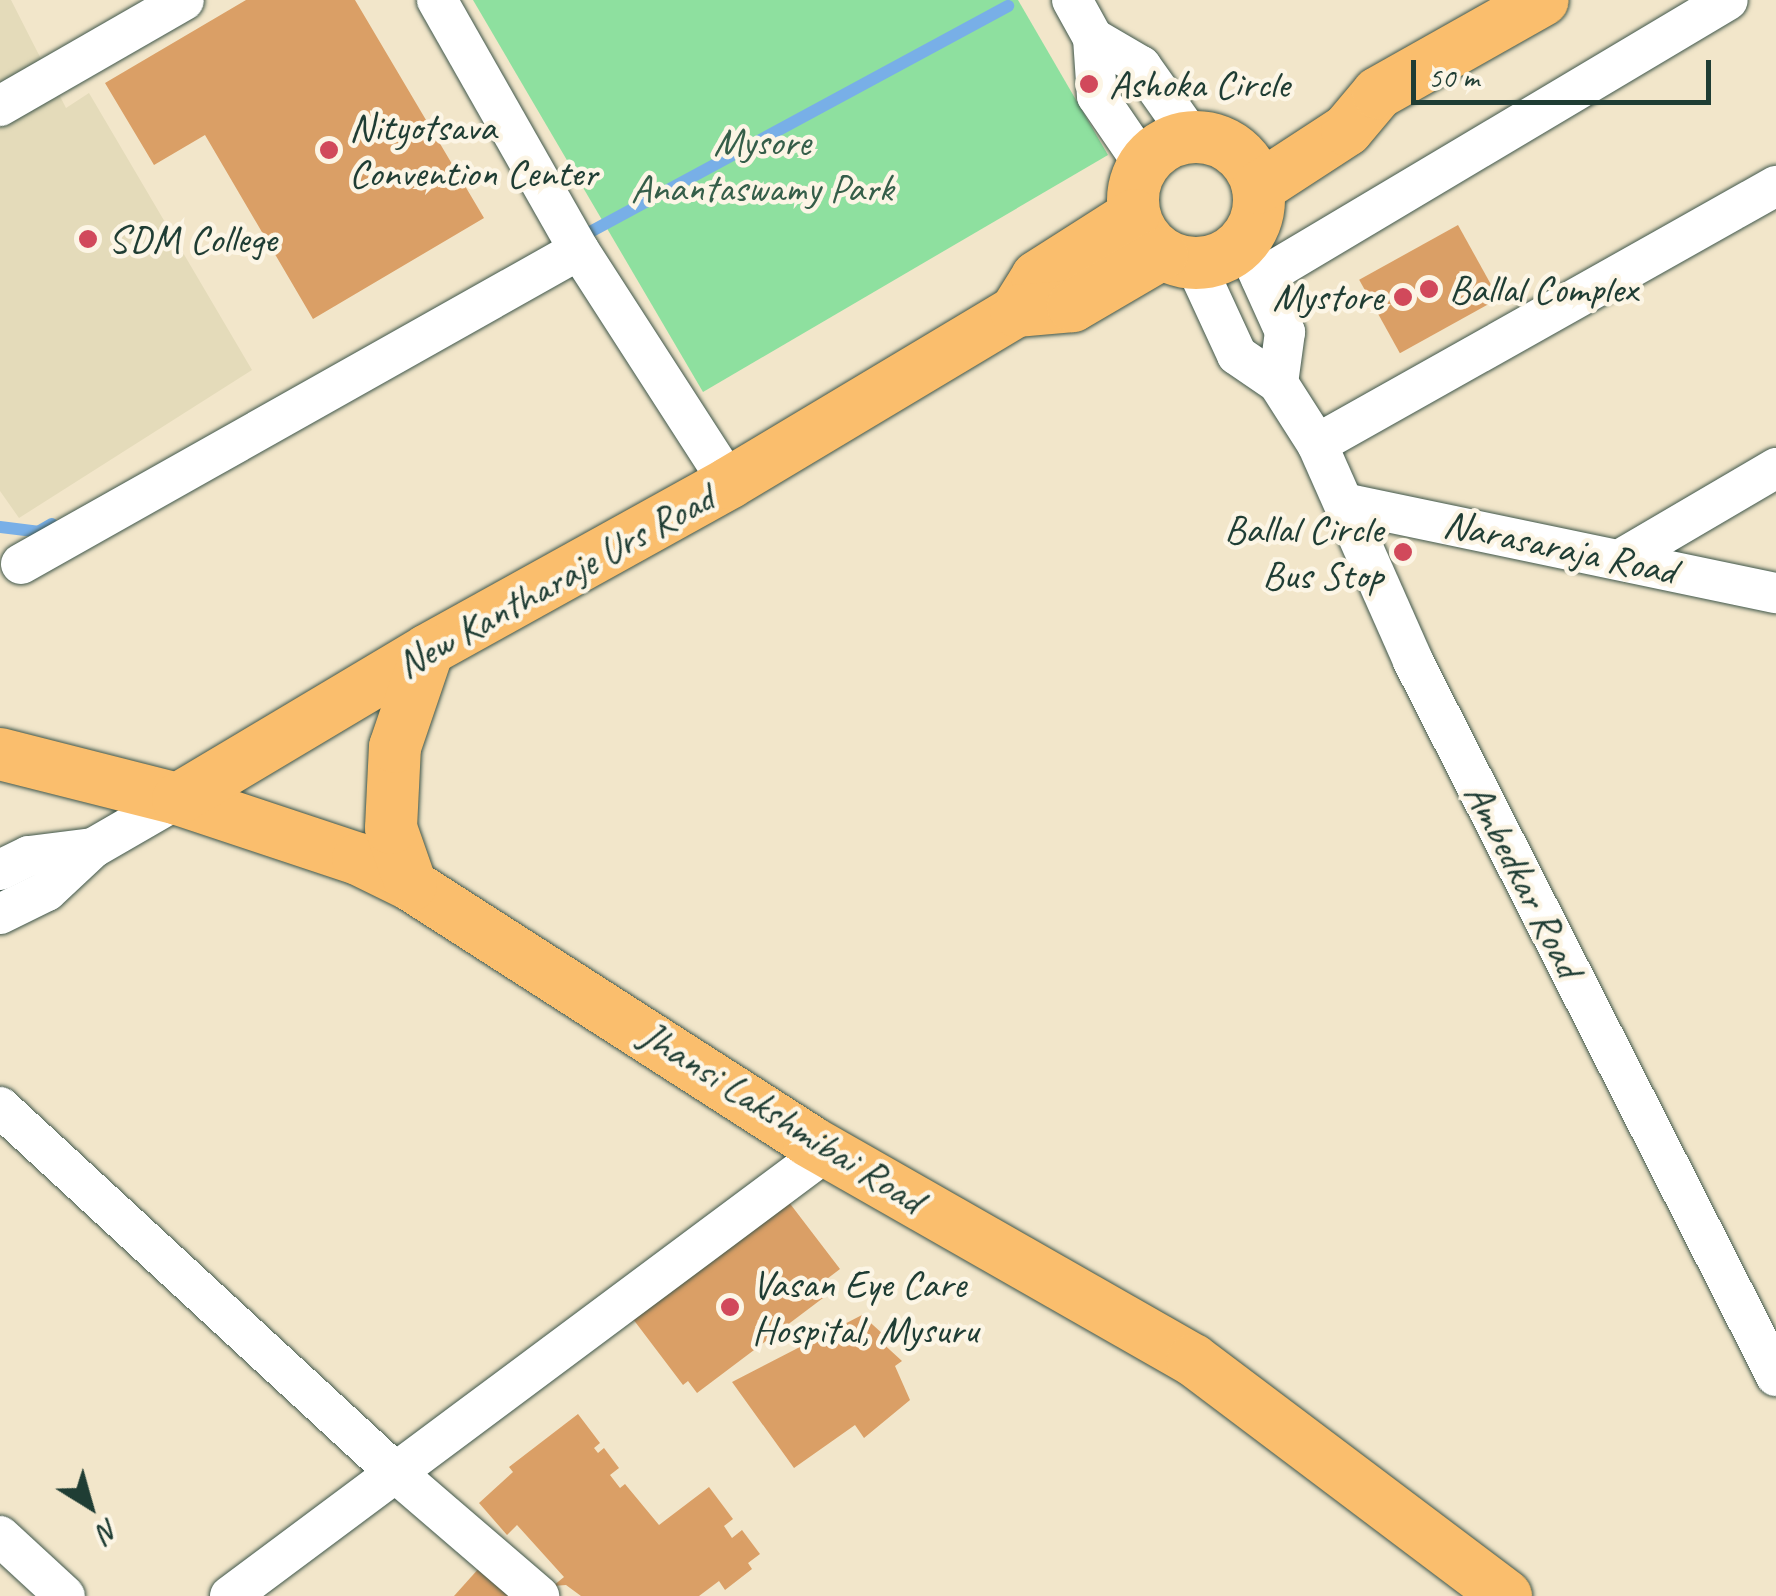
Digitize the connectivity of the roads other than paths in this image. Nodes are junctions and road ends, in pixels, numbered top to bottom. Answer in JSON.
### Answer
{"nodes":[{"id":1,"x":184,"y":0,"type":"edge"},
{"id":2,"x":437,"y":0,"type":"edge"},
{"id":3,"x":1072,"y":0,"type":"edge"},
{"id":4,"x":1543,"y":0,"type":"edge"},
{"id":5,"x":1728,"y":0,"type":"edge"},
{"id":6,"x":1094,"y":38,"type":"junction"},
{"id":7,"x":0,"y":106,"type":"edge"},
{"id":8,"x":1230,"y":159,"type":"junction"},
{"id":9,"x":1776,"y":186,"type":"edge"},
{"id":10,"x":1159,"y":225,"type":"junction"},
{"id":11,"x":1253,"y":260,"type":"junction"},
{"id":12,"x":590,"y":266,"type":"junction"},
{"id":13,"x":1278,"y":384,"type":"junction"},
{"id":14,"x":1318,"y":444,"type":"junction"},
{"id":15,"x":1776,"y":468,"type":"edge"},
{"id":16,"x":728,"y":483,"type":"junction"},
{"id":17,"x":1344,"y":503,"type":"junction"},
{"id":18,"x":1620,"y":560,"type":"junction"},
{"id":19,"x":21,"y":564,"type":"dead end"},
{"id":20,"x":1776,"y":593,"type":"edge"},
{"id":21,"x":428,"y":650,"type":"junction"},
{"id":22,"x":2,"y":764,"type":"edge"},
{"id":23,"x":178,"y":799,"type":"junction"},
{"id":24,"x":93,"y":848,"type":"junction"},
{"id":25,"x":0,"y":870,"type":"edge"},
{"id":26,"x":412,"y":885,"type":"junction"},
{"id":27,"x":0,"y":914,"type":"edge"},
{"id":28,"x":0,"y":1106,"type":"edge"},
{"id":29,"x":828,"y":1151,"type":"junction"},
{"id":30,"x":1776,"y":1376,"type":"edge"},
{"id":31,"x":396,"y":1473,"type":"junction"},
{"id":32,"x":0,"y":1536,"type":"edge"},
{"id":33,"x":66,"y":1596,"type":"edge"},
{"id":34,"x":230,"y":1596,"type":"edge"},
{"id":35,"x":539,"y":1596,"type":"edge"},
{"id":36,"x":1506,"y":1596,"type":"edge"}],
"edges":[{"from":1,"to":7,"type":"street"},
{"from":2,"to":12,"type":"street"},
{"from":3,"to":6,"type":"street","name":"Ambedkar Road"},
{"from":4,"to":8,"type":"main road"},
{"from":5,"to":11,"type":"street"},
{"from":6,"to":8,"type":"street","name":"Ambedkar Road"},
{"from":6,"to":10,"type":"street","name":"Ambedkar Road"},
{"from":8,"to":10,"type":"main road"},
{"from":8,"to":11,"type":"main road"},
{"from":9,"to":14,"type":"street"},
{"from":10,"to":11,"type":"main road"},
{"from":10,"to":13,"type":"street","name":"Ambedkar Road"},
{"from":10,"to":16,"type":"main road","name":"New Kantharaje Urs Road"},
{"from":11,"to":13,"type":"street"},
{"from":12,"to":16,"type":"street"},
{"from":12,"to":19,"type":"street"},
{"from":13,"to":14,"type":"street","name":"Ambedkar Road"},
{"from":14,"to":17,"type":"street","name":"Ambedkar Road"},
{"from":15,"to":18,"type":"street"},
{"from":16,"to":21,"type":"main road","name":"New Kantharaje Urs Road"},
{"from":17,"to":18,"type":"street","name":"Narasaraja Road"},
{"from":17,"to":30,"type":"street","name":"Ambedkar Road"},
{"from":18,"to":20,"type":"street","name":"Narasaraja Road"},
{"from":21,"to":23,"type":"main road","name":"New Kantharaje Urs Road"},
{"from":21,"to":26,"type":"main road"},
{"from":22,"to":23,"type":"main road","name":"Jhansi Lakshmibai Road"},
{"from":23,"to":24,"type":"street","name":"New Kantharaje Urs Road"},
{"from":23,"to":26,"type":"main road","name":"Jhansi Lakshmibai Road"},
{"from":24,"to":25,"type":"street"},
{"from":24,"to":27,"type":"street"},
{"from":26,"to":29,"type":"main road","name":"Jhansi Lakshmibai Road"},
{"from":28,"to":31,"type":"street"},
{"from":29,"to":31,"type":"street"},
{"from":29,"to":36,"type":"main road","name":"Jhansi Lakshmibai Road"},
{"from":31,"to":34,"type":"street"},
{"from":31,"to":35,"type":"street"},
{"from":32,"to":33,"type":"street"}]}
